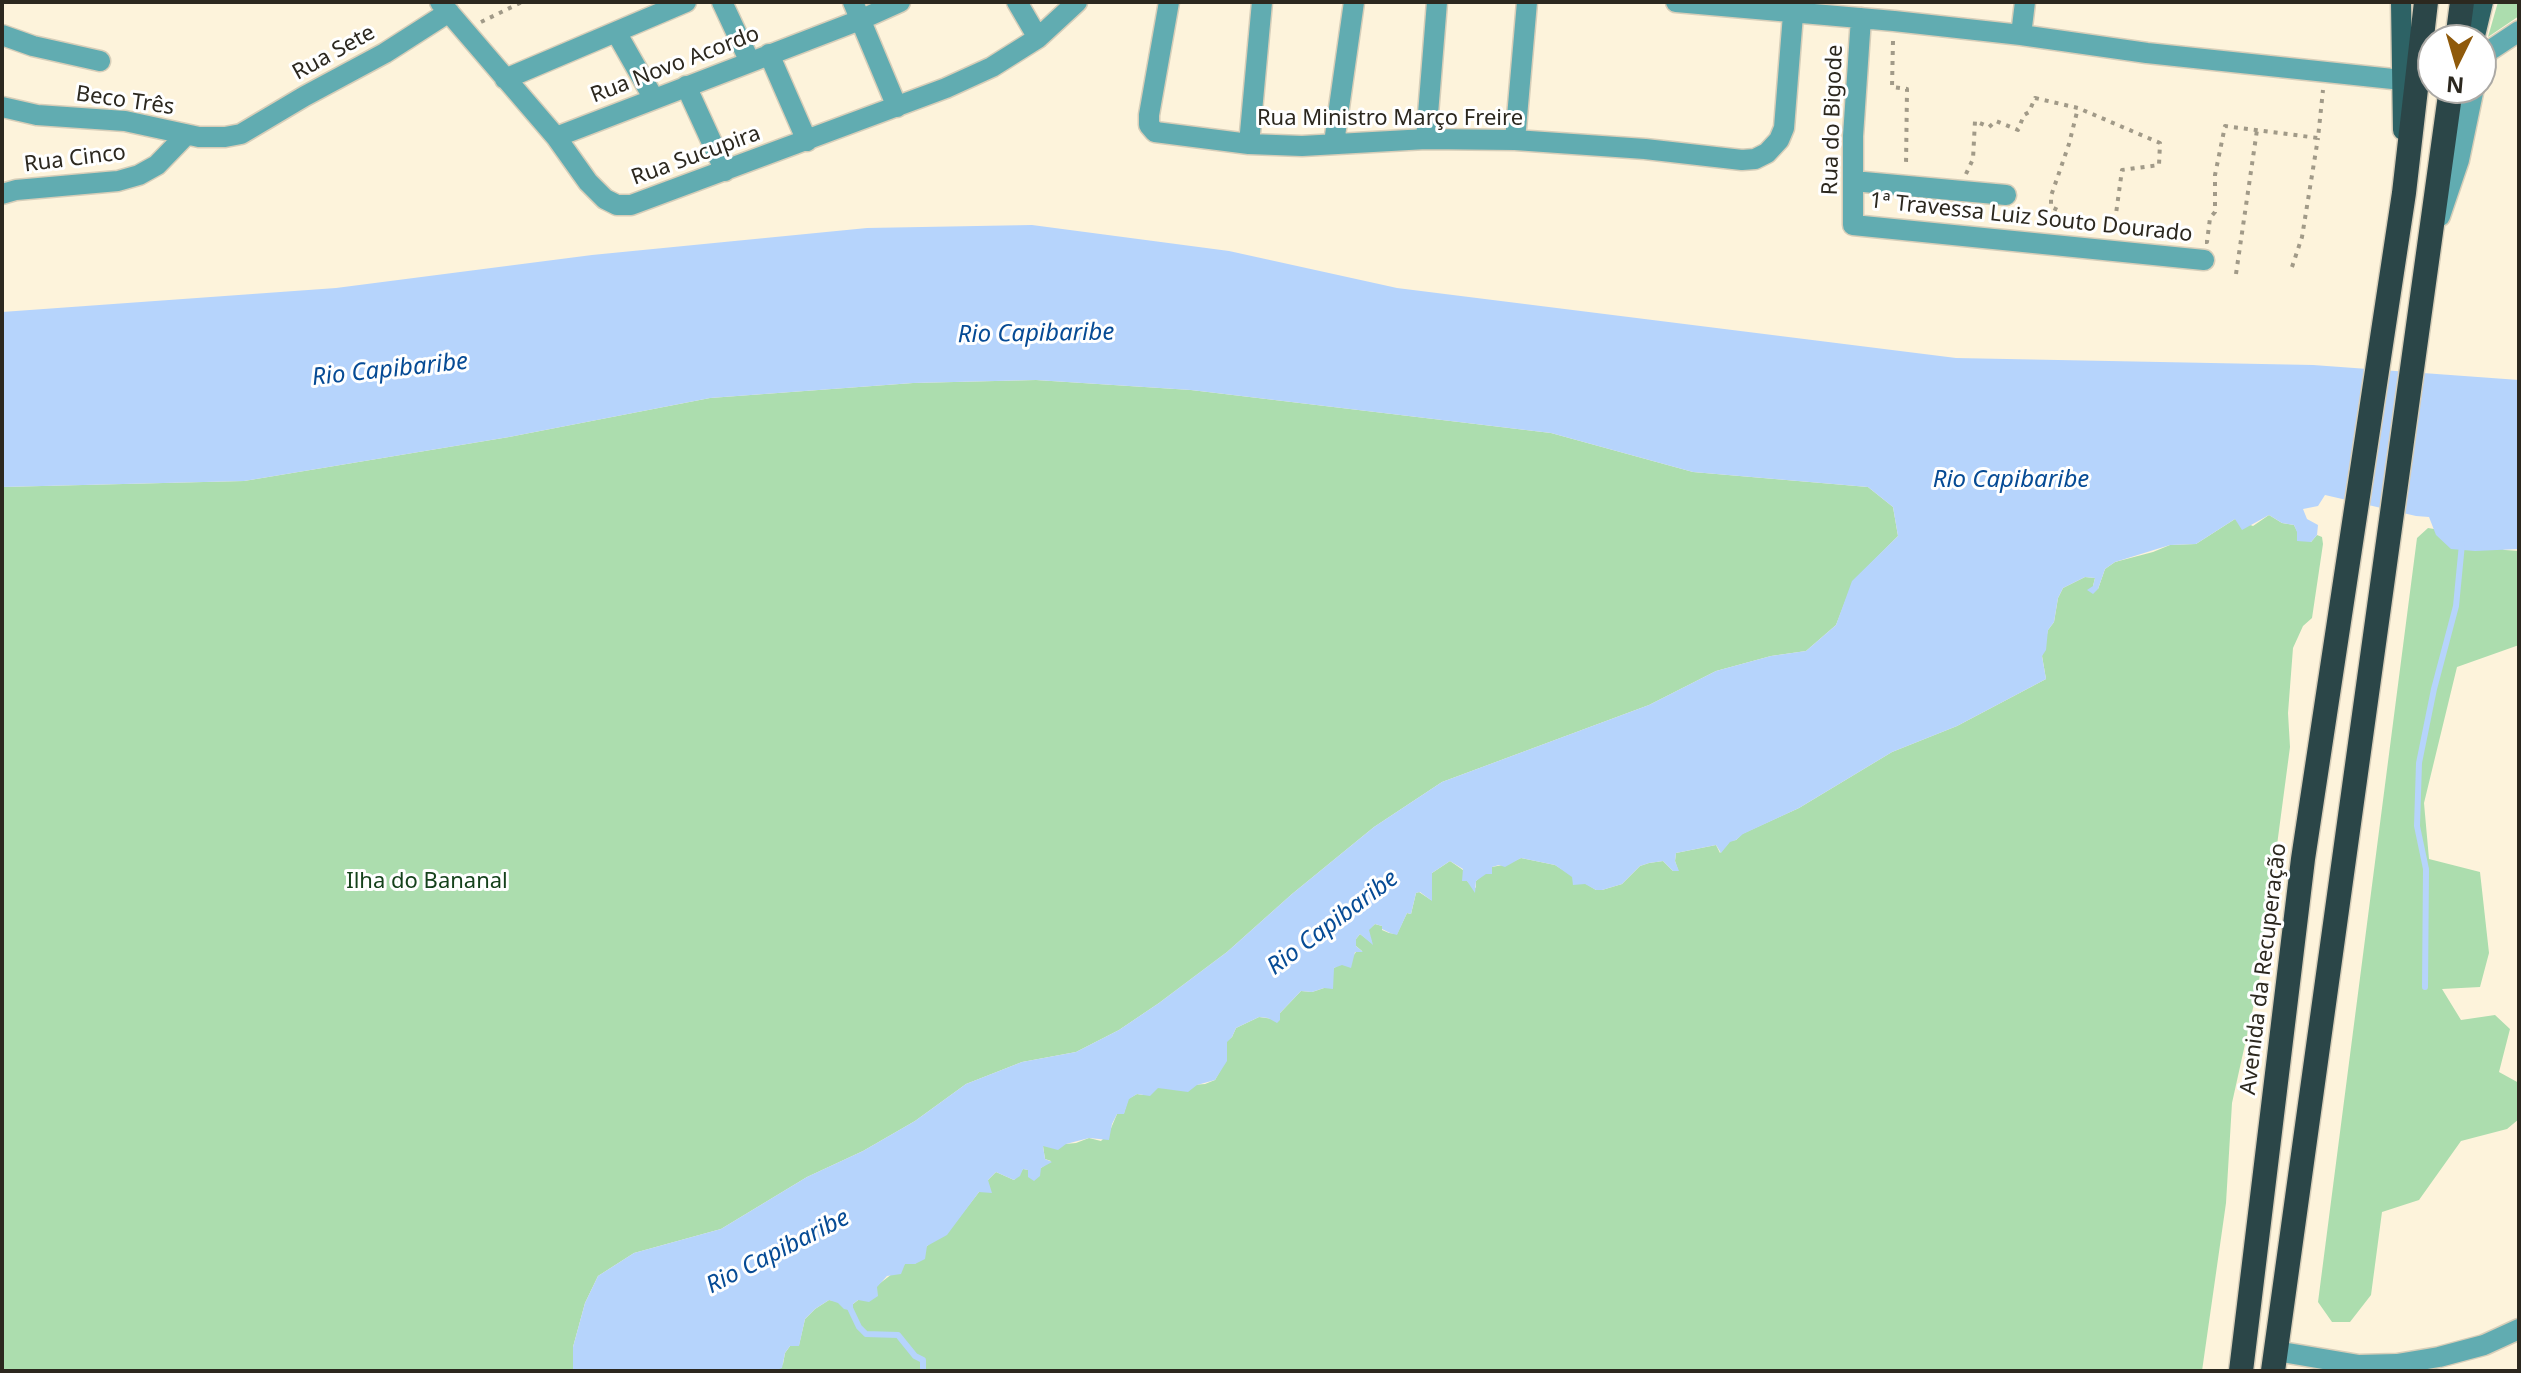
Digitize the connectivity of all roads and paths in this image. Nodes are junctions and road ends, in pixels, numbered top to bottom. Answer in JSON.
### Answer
{"nodes":[{"id":1,"x":522,"y":2,"type":"edge"},
{"id":2,"x":686,"y":2,"type":"edge"},
{"id":3,"x":722,"y":2,"type":"edge"},
{"id":4,"x":900,"y":2,"type":"edge"},
{"id":5,"x":1017,"y":2,"type":"edge"},
{"id":6,"x":1077,"y":2,"type":"edge"},
{"id":7,"x":1169,"y":2,"type":"edge"},
{"id":8,"x":1262,"y":2,"type":"edge"},
{"id":9,"x":1354,"y":2,"type":"edge"},
{"id":10,"x":1437,"y":2,"type":"edge"},
{"id":11,"x":1527,"y":2,"type":"edge"},
{"id":12,"x":1676,"y":2,"type":"edge"},
{"id":13,"x":2025,"y":2,"type":"edge"},
{"id":14,"x":2401,"y":2,"type":"edge"},
{"id":15,"x":2426,"y":2,"type":"edge"},
{"id":16,"x":2462,"y":2,"type":"edge"},
{"id":17,"x":2483,"y":2,"type":"edge"},
{"id":18,"x":1707,"y":3,"type":"edge"},
{"id":19,"x":444,"y":7,"type":"edge"},
{"id":20,"x":1794,"y":7,"type":"edge"},
{"id":21,"x":856,"y":11,"type":"edge"},
{"id":22,"x":1861,"y":18,"type":"junction"},
{"id":23,"x":1894,"y":21,"type":"junction"},
{"id":24,"x":2459,"y":24,"type":"edge"},
{"id":25,"x":2478,"y":24,"type":"edge"},
{"id":26,"x":464,"y":30,"type":"junction"},
{"id":27,"x":2519,"y":31,"type":"edge"},
{"id":28,"x":616,"y":32,"type":"junction"},
{"id":29,"x":2,"y":35,"type":"edge"},
{"id":30,"x":2021,"y":35,"type":"junction"},
{"id":31,"x":1038,"y":38,"type":"junction"},
{"id":32,"x":2497,"y":46,"type":"edge"},
{"id":33,"x":759,"y":58,"type":"junction"},
{"id":34,"x":100,"y":61,"type":"dead end"},
{"id":35,"x":2325,"y":71,"type":"junction"},
{"id":36,"x":505,"y":79,"type":"junction"},
{"id":37,"x":2402,"y":80,"type":"junction"},
{"id":38,"x":686,"y":86,"type":"junction"},
{"id":39,"x":654,"y":99,"type":"junction"},
{"id":40,"x":2449,"y":104,"type":"edge"},
{"id":41,"x":2458,"y":104,"type":"edge"},
{"id":42,"x":2471,"y":104,"type":"edge"},
{"id":43,"x":2,"y":107,"type":"edge"},
{"id":44,"x":897,"y":107,"type":"junction"},
{"id":45,"x":2078,"y":108,"type":"junction"},
{"id":46,"x":2257,"y":130,"type":"junction"},
{"id":47,"x":241,"y":134,"type":"joint"},
{"id":48,"x":186,"y":135,"type":"junction"},
{"id":49,"x":556,"y":137,"type":"junction"},
{"id":50,"x":2318,"y":138,"type":"junction"},
{"id":51,"x":1426,"y":139,"type":"junction"},
{"id":52,"x":1515,"y":140,"type":"junction"},
{"id":53,"x":807,"y":141,"type":"junction"},
{"id":54,"x":1334,"y":143,"type":"junction"},
{"id":55,"x":1249,"y":144,"type":"junction"},
{"id":56,"x":725,"y":171,"type":"junction"},
{"id":57,"x":1906,"y":180,"type":"dead end"},
{"id":58,"x":1964,"y":180,"type":"dead end"},
{"id":59,"x":1853,"y":181,"type":"junction"},
{"id":60,"x":2439,"y":184,"type":"junction"},
{"id":61,"x":2404,"y":193,"type":"junction"},
{"id":62,"x":2,"y":194,"type":"edge"},
{"id":63,"x":2006,"y":195,"type":"dead end"},
{"id":64,"x":1853,"y":225,"type":"joint"},
{"id":65,"x":2060,"y":233,"type":"dead end"},
{"id":66,"x":2130,"y":239,"type":"dead end"},
{"id":67,"x":2192,"y":241,"type":"dead end"},
{"id":68,"x":2429,"y":250,"type":"junction"},
{"id":69,"x":2204,"y":260,"type":"dead end"},
{"id":70,"x":2292,"y":267,"type":"dead end"},
{"id":71,"x":2236,"y":274,"type":"dead end"},
{"id":72,"x":2519,"y":1329,"type":"edge"},
{"id":73,"x":2275,"y":1361,"type":"edge"},
{"id":74,"x":2241,"y":1371,"type":"edge"}],
"edges":[{"from":1,"to":26,"type":"path"},
{"from":2,"to":28,"type":"street"},
{"from":3,"to":33,"type":"street"},
{"from":4,"to":21,"type":"street","name":"Rua Novo Acordo"},
{"from":5,"to":31,"type":"street"},
{"from":6,"to":31,"type":"street","name":"Rua Sucupira"},
{"from":7,"to":55,"type":"street","name":"Rua Ministro Março Freire"},
{"from":8,"to":55,"type":"street"},
{"from":9,"to":54,"type":"street"},
{"from":10,"to":51,"type":"street"},
{"from":11,"to":52,"type":"street"},
{"from":12,"to":18,"type":"street"},
{"from":13,"to":30,"type":"street"},
{"from":14,"to":37,"type":"main road"},
{"from":15,"to":61,"type":"highway","name":"Avenida da Recuperação"},
{"from":16,"to":24,"type":"highway"},
{"from":17,"to":25,"type":"main road"},
{"from":18,"to":20,"type":"street"},
{"from":19,"to":26,"type":"street","name":"Rua Sucupira"},
{"from":19,"to":47,"type":"street","name":"Rua Sete"},
{"from":20,"to":22,"type":"street"},
{"from":20,"to":52,"type":"street","name":"Rua Ministro Março Freire"},
{"from":21,"to":33,"type":"street","name":"Rua Novo Acordo"},
{"from":21,"to":44,"type":"street"},
{"from":22,"to":23,"type":"street"},
{"from":22,"to":59,"type":"street","name":"Rua do Bigode"},
{"from":23,"to":30,"type":"street"},
{"from":23,"to":57,"type":"path"},
{"from":26,"to":36,"type":"street","name":"Rua Sucupira"},
{"from":27,"to":32,"type":"street"},
{"from":28,"to":36,"type":"street"},
{"from":28,"to":39,"type":"street"},
{"from":29,"to":34,"type":"street"},
{"from":30,"to":35,"type":"street"},
{"from":31,"to":44,"type":"street","name":"Rua Sucupira"},
{"from":33,"to":38,"type":"street","name":"Rua Novo Acordo"},
{"from":33,"to":53,"type":"street"},
{"from":35,"to":37,"type":"street"},
{"from":35,"to":50,"type":"path"},
{"from":36,"to":49,"type":"street","name":"Rua Sucupira"},
{"from":37,"to":61,"type":"main road"},
{"from":38,"to":39,"type":"street","name":"Rua Novo Acordo"},
{"from":38,"to":56,"type":"street"},
{"from":39,"to":49,"type":"street","name":"Rua Novo Acordo"},
{"from":40,"to":60,"type":"highway"},
{"from":41,"to":60,"type":"main road"},
{"from":42,"to":68,"type":"street"},
{"from":43,"to":48,"type":"street","name":"Beco Três"},
{"from":44,"to":53,"type":"street","name":"Rua Sucupira"},
{"from":45,"to":58,"type":"path"},
{"from":45,"to":65,"type":"path"},
{"from":45,"to":66,"type":"path"},
{"from":46,"to":50,"type":"path"},
{"from":46,"to":67,"type":"path"},
{"from":46,"to":71,"type":"path"},
{"from":47,"to":48,"type":"street","name":"Beco Três"},
{"from":48,"to":62,"type":"street","name":"Rua Cinco"},
{"from":49,"to":56,"type":"street","name":"Rua Sucupira"},
{"from":50,"to":70,"type":"path"},
{"from":51,"to":52,"type":"street","name":"Rua Ministro Março Freire"},
{"from":51,"to":54,"type":"street","name":"Rua Ministro Março Freire"},
{"from":53,"to":56,"type":"street","name":"Rua Sucupira"},
{"from":54,"to":55,"type":"street","name":"Rua Ministro Março Freire"},
{"from":59,"to":63,"type":"street"},
{"from":59,"to":64,"type":"street","name":"Rua do Bigode"},
{"from":60,"to":68,"type":"highway"},
{"from":61,"to":74,"type":"highway","name":"Avenida da Recuperação"},
{"from":64,"to":69,"type":"street","name":"1ª Travessa Luiz Souto Dourado"},
{"from":68,"to":73,"type":"highway"},
{"from":72,"to":73,"type":"street"}]}
